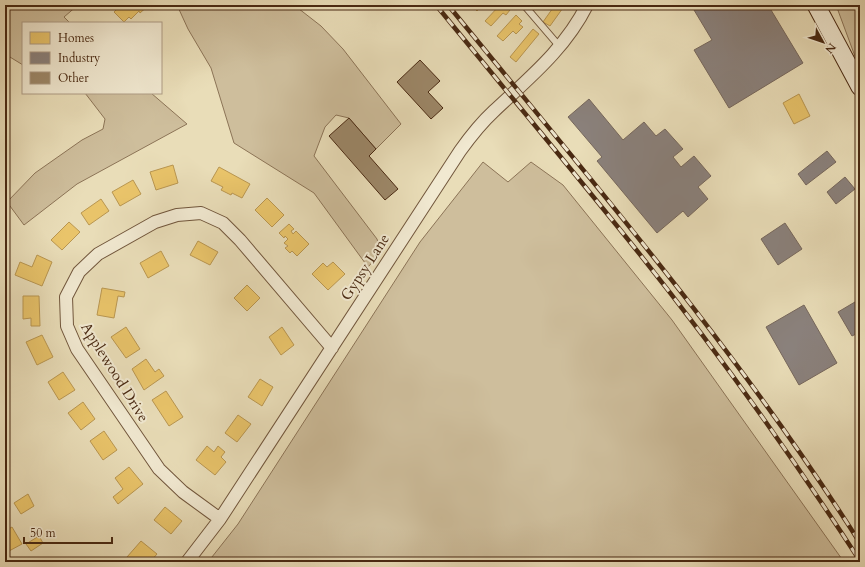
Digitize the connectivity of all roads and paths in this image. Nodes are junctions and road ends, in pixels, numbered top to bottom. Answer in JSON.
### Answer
{"nodes":[{"id":1,"x":524,"y":5,"type":"edge"},
{"id":2,"x":587,"y":5,"type":"edge"},
{"id":3,"x":816,"y":5,"type":"edge"},
{"id":4,"x":560,"y":47,"type":"junction"},
{"id":5,"x":860,"y":87,"type":"edge"},
{"id":6,"x":332,"y":348,"type":"junction"},
{"id":7,"x":220,"y":519,"type":"junction"},
{"id":8,"x":187,"y":562,"type":"edge"}],
"edges":[{"from":1,"to":4,"type":"lane"},
{"from":2,"to":4,"type":"street","name":"Gypsy Lane"},
{"from":3,"to":5,"type":"main road"},
{"from":4,"to":6,"type":"street","name":"Gypsy Lane"},
{"from":6,"to":7,"type":"street","name":"Gypsy Lane"},
{"from":6,"to":7,"type":"street","name":"Applewood Drive"},
{"from":7,"to":8,"type":"street","name":"Gypsy Lane"}]}
